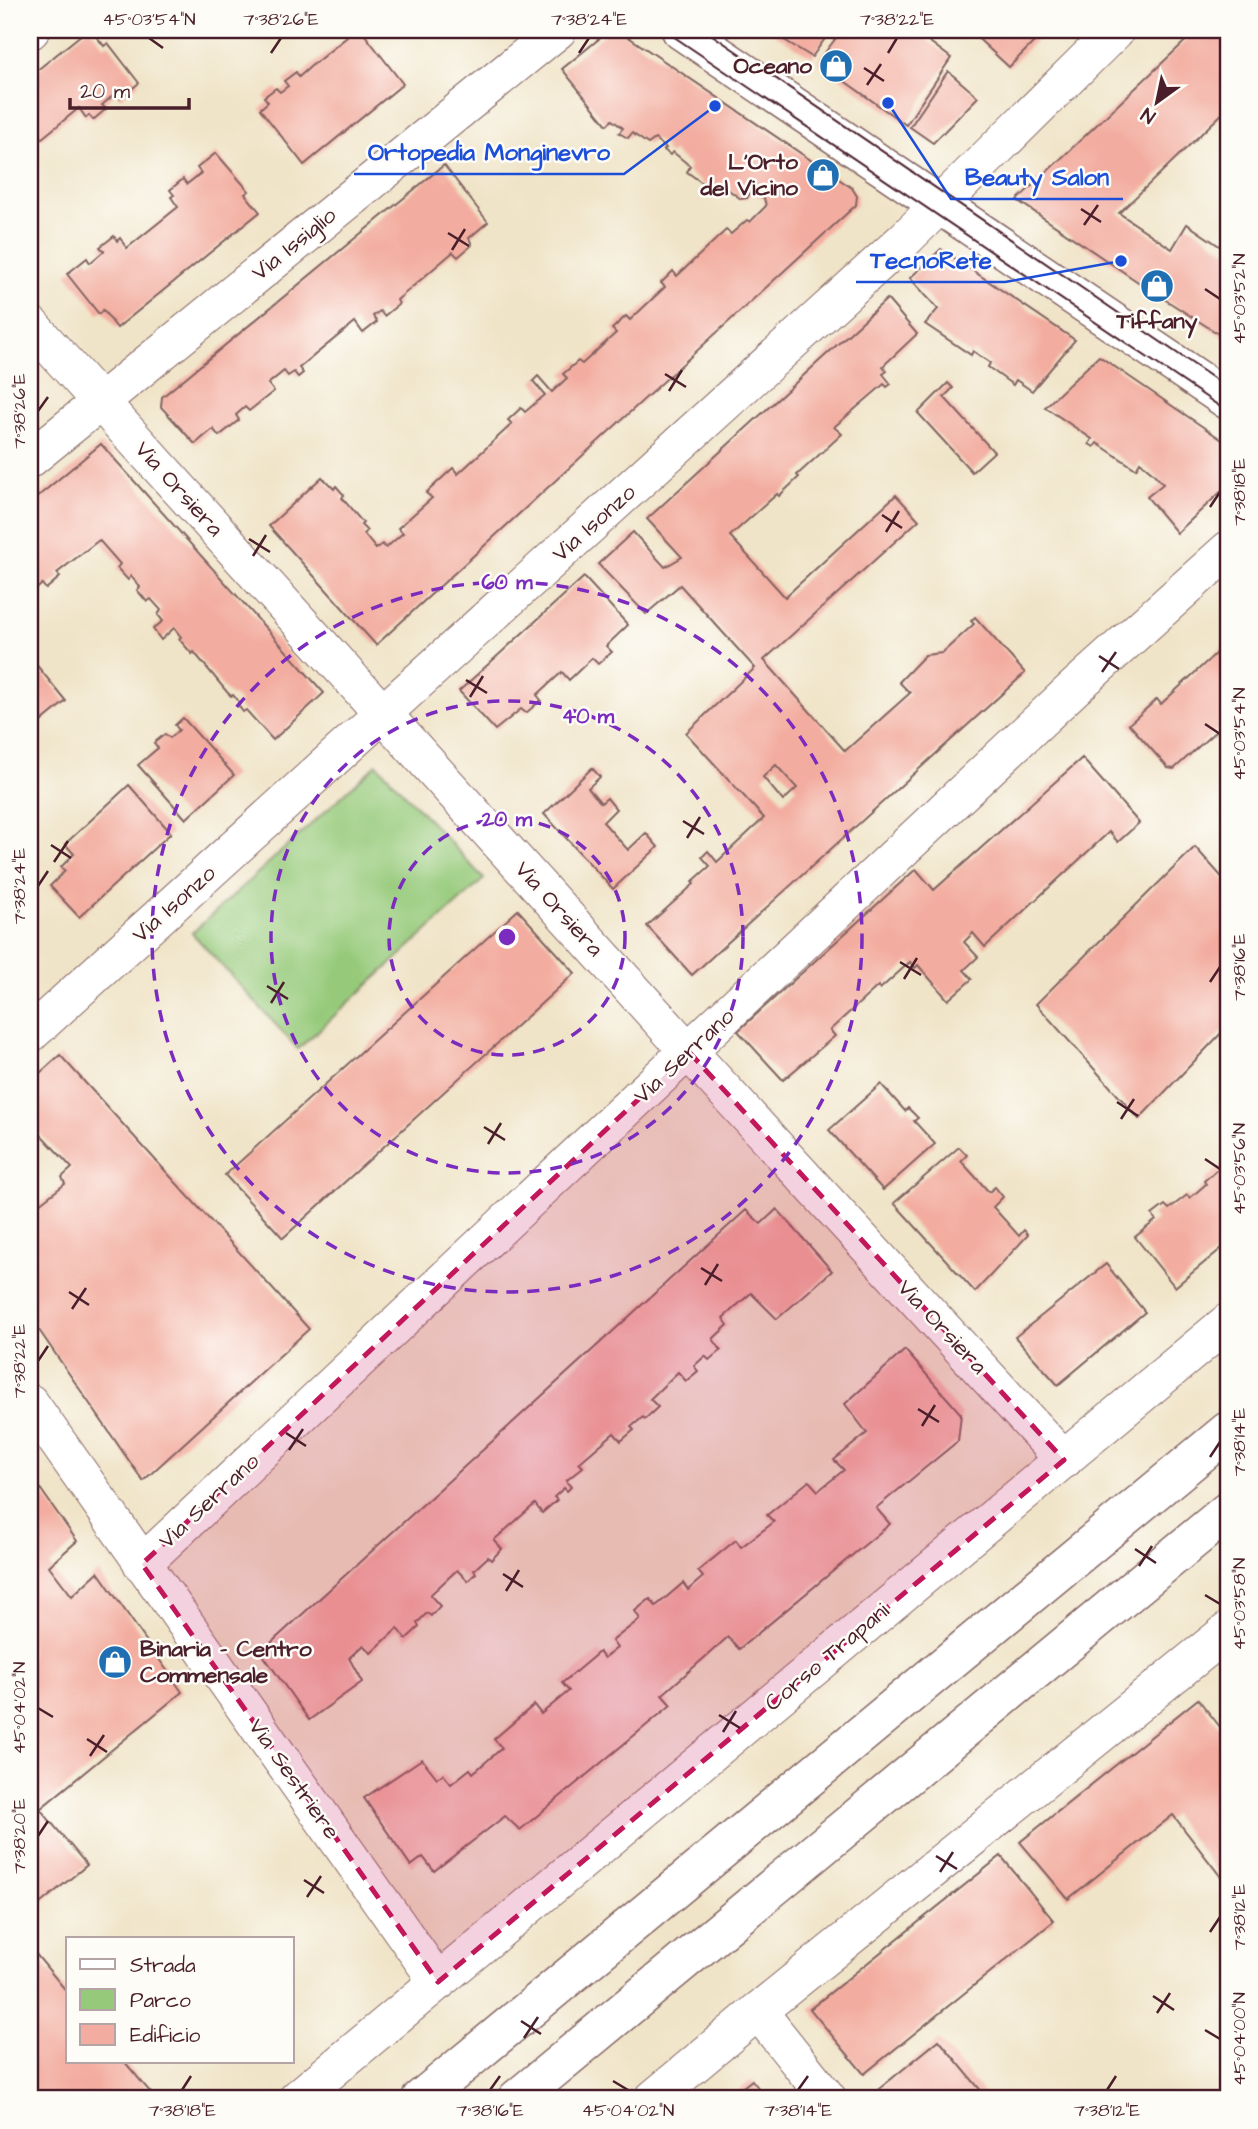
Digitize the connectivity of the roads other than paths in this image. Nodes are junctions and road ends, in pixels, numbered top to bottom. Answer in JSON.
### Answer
{"nodes":[{"id":1,"x":558,"y":30,"type":"edge"},
{"id":2,"x":681,"y":30,"type":"edge"},
{"id":3,"x":1116,"y":30,"type":"edge"},
{"id":4,"x":941,"y":205,"type":"junction"},
{"id":5,"x":30,"y":324,"type":"edge"},
{"id":6,"x":1228,"y":400,"type":"edge"},
{"id":7,"x":100,"y":401,"type":"junction"},
{"id":8,"x":30,"y":459,"type":"edge"},
{"id":9,"x":1228,"y":550,"type":"edge"},
{"id":10,"x":383,"y":715,"type":"junction"},
{"id":11,"x":30,"y":1034,"type":"edge"},
{"id":12,"x":689,"y":1052,"type":"junction"},
{"id":13,"x":1228,"y":1322,"type":"edge"},
{"id":14,"x":30,"y":1403,"type":"edge"},
{"id":15,"x":1228,"y":1430,"type":"edge"},
{"id":16,"x":1065,"y":1460,"type":"junction"},
{"id":17,"x":1228,"y":1511,"type":"edge"},
{"id":18,"x":142,"y":1564,"type":"junction"},
{"id":19,"x":1226,"y":1639,"type":"edge"},
{"id":20,"x":438,"y":1982,"type":"junction"},
{"id":21,"x":758,"y":2011,"type":"junction"},
{"id":22,"x":297,"y":2099,"type":"edge"},
{"id":23,"x":421,"y":2099,"type":"edge"},
{"id":24,"x":517,"y":2099,"type":"edge"},
{"id":25,"x":653,"y":2099,"type":"edge"},
{"id":26,"x":828,"y":2099,"type":"edge"}],
"edges":[{"from":1,"to":7,"type":"street","name":"Via Issiglio"},
{"from":2,"to":4,"type":"main road"},
{"from":3,"to":4,"type":"street","name":"Via Isonzo"},
{"from":4,"to":6,"type":"main road"},
{"from":4,"to":10,"type":"street","name":"Via Isonzo"},
{"from":5,"to":7,"type":"street","name":"Via Orsiera"},
{"from":7,"to":8,"type":"street","name":"Via Issiglio"},
{"from":7,"to":10,"type":"street","name":"Via Orsiera"},
{"from":9,"to":12,"type":"street","name":"Via Serrano"},
{"from":10,"to":11,"type":"street","name":"Via Isonzo"},
{"from":10,"to":12,"type":"street","name":"Via Orsiera"},
{"from":12,"to":16,"type":"street","name":"Via Orsiera"},
{"from":12,"to":18,"type":"street","name":"Via Serrano"},
{"from":13,"to":16,"type":"street","name":"Corso Trapani"},
{"from":14,"to":18,"type":"street","name":"Via Sestriere"},
{"from":15,"to":23,"type":"main road"},
{"from":16,"to":20,"type":"street","name":"Corso Trapani"},
{"from":17,"to":24,"type":"main road"},
{"from":18,"to":20,"type":"street","name":"Via Sestriere"},
{"from":19,"to":21,"type":"street"},
{"from":20,"to":22,"type":"street","name":"Corso Trapani"},
{"from":21,"to":25,"type":"street"},
{"from":21,"to":26,"type":"street"}]}
